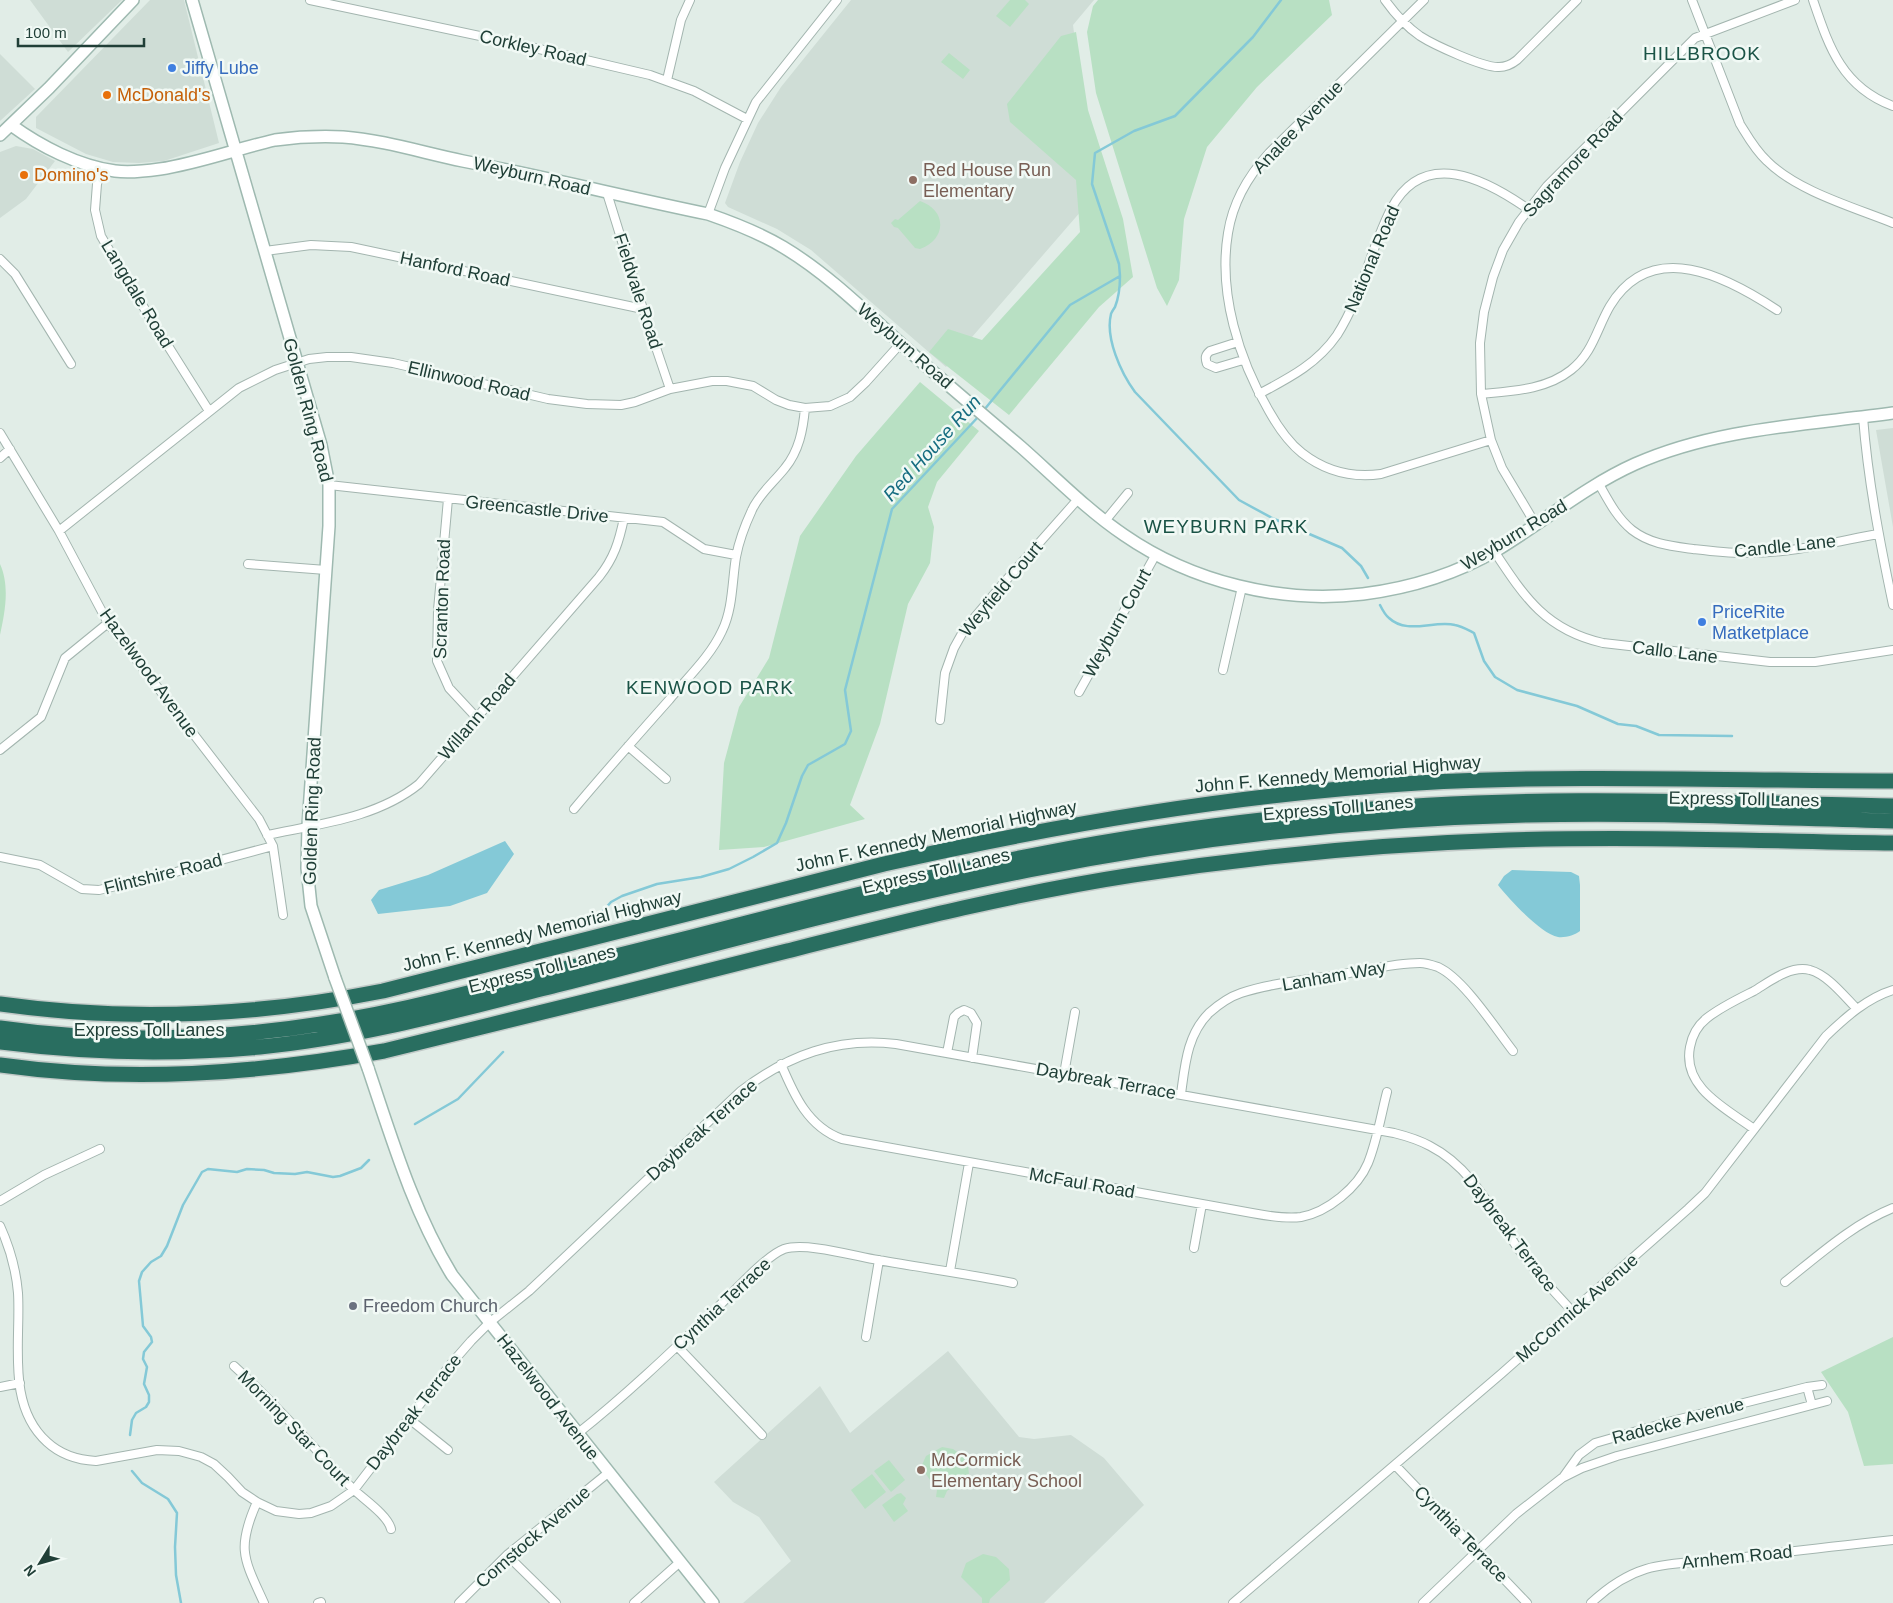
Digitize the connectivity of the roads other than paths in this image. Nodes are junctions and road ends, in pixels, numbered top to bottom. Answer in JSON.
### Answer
{"nodes":[{"id":1,"x":133,"y":0,"type":"edge"},
{"id":2,"x":192,"y":0,"type":"edge"},
{"id":3,"x":310,"y":0,"type":"edge"},
{"id":4,"x":690,"y":0,"type":"edge"},
{"id":5,"x":837,"y":0,"type":"edge"},
{"id":6,"x":1385,"y":0,"type":"edge"},
{"id":7,"x":1424,"y":0,"type":"edge"},
{"id":8,"x":1577,"y":0,"type":"edge"},
{"id":9,"x":1692,"y":0,"type":"edge"},
{"id":10,"x":1795,"y":0,"type":"edge"},
{"id":11,"x":1813,"y":0,"type":"edge"},
{"id":12,"x":1403,"y":21,"type":"junction"},
{"id":13,"x":1705,"y":34,"type":"junction"},
{"id":14,"x":667,"y":80,"type":"junction"},
{"id":15,"x":1893,"y":106,"type":"edge"},
{"id":16,"x":747,"y":119,"type":"junction"},
{"id":17,"x":11,"y":125,"type":"junction"},
{"id":18,"x":0,"y":135,"type":"edge"},
{"id":19,"x":236,"y":150,"type":"junction"},
{"id":20,"x":102,"y":168,"type":"junction"},
{"id":21,"x":607,"y":193,"type":"junction"},
{"id":22,"x":1528,"y":210,"type":"junction"},
{"id":23,"x":708,"y":214,"type":"junction"},
{"id":24,"x":1893,"y":223,"type":"edge"},
{"id":25,"x":265,"y":251,"type":"junction"},
{"id":26,"x":0,"y":259,"type":"edge"},
{"id":27,"x":643,"y":309,"type":"junction"},
{"id":28,"x":1777,"y":310,"type":"dead end"},
{"id":29,"x":1238,"y":342,"type":"junction"},
{"id":30,"x":901,"y":343,"type":"junction"},
{"id":31,"x":1244,"y":360,"type":"junction"},
{"id":32,"x":297,"y":363,"type":"junction"},
{"id":33,"x":71,"y":364,"type":"dead end"},
{"id":34,"x":670,"y":389,"type":"junction"},
{"id":35,"x":1259,"y":394,"type":"junction"},
{"id":36,"x":1481,"y":394,"type":"junction"},
{"id":37,"x":805,"y":408,"type":"junction"},
{"id":38,"x":209,"y":411,"type":"junction"},
{"id":39,"x":1893,"y":413,"type":"edge"},
{"id":40,"x":1863,"y":417,"type":"junction"},
{"id":41,"x":0,"y":433,"type":"edge"},
{"id":42,"x":1491,"y":440,"type":"junction"},
{"id":43,"x":10,"y":449,"type":"junction"},
{"id":44,"x":0,"y":458,"type":"edge"},
{"id":45,"x":1598,"y":484,"type":"junction"},
{"id":46,"x":329,"y":485,"type":"junction"},
{"id":47,"x":1128,"y":493,"type":"dead end"},
{"id":48,"x":1079,"y":498,"type":"junction"},
{"id":49,"x":448,"y":499,"type":"junction"},
{"id":50,"x":624,"y":518,"type":"junction"},
{"id":51,"x":1105,"y":521,"type":"junction"},
{"id":52,"x":1536,"y":525,"type":"junction"},
{"id":53,"x":59,"y":531,"type":"junction"},
{"id":54,"x":1878,"y":534,"type":"junction"},
{"id":55,"x":1494,"y":551,"type":"junction"},
{"id":56,"x":1156,"y":554,"type":"junction"},
{"id":57,"x":736,"y":555,"type":"junction"},
{"id":58,"x":248,"y":564,"type":"dead end"},
{"id":59,"x":326,"y":570,"type":"junction"},
{"id":60,"x":1242,"y":587,"type":"junction"},
{"id":61,"x":1893,"y":605,"type":"edge"},
{"id":62,"x":108,"y":623,"type":"junction"},
{"id":63,"x":1893,"y":650,"type":"edge"},
{"id":64,"x":1223,"y":670,"type":"dead end"},
{"id":65,"x":1079,"y":692,"type":"dead end"},
{"id":66,"x":476,"y":717,"type":"junction"},
{"id":67,"x":940,"y":720,"type":"dead end"},
{"id":68,"x":628,"y":746,"type":"junction"},
{"id":69,"x":0,"y":750,"type":"edge"},
{"id":70,"x":666,"y":779,"type":"dead end"},
{"id":71,"x":1893,"y":781,"type":"edge"},
{"id":72,"x":1893,"y":806,"type":"edge"},
{"id":73,"x":574,"y":809,"type":"dead end"},
{"id":74,"x":1893,"y":821,"type":"edge"},
{"id":75,"x":308,"y":826,"type":"junction"},
{"id":76,"x":267,"y":835,"type":"junction"},
{"id":77,"x":1893,"y":843,"type":"edge"},
{"id":78,"x":273,"y":846,"type":"junction"},
{"id":79,"x":0,"y":857,"type":"edge"},
{"id":80,"x":283,"y":916,"type":"dead end"},
{"id":81,"x":335,"y":978,"type":"joint"},
{"id":82,"x":1893,"y":990,"type":"edge"},
{"id":83,"x":0,"y":1004,"type":"edge"},
{"id":84,"x":1856,"y":1009,"type":"junction"},
{"id":85,"x":1075,"y":1012,"type":"dead end"},
{"id":86,"x":0,"y":1028,"type":"edge"},
{"id":87,"x":0,"y":1042,"type":"edge"},
{"id":88,"x":1513,"y":1051,"type":"dead end"},
{"id":89,"x":947,"y":1053,"type":"junction"},
{"id":90,"x":972,"y":1058,"type":"junction"},
{"id":91,"x":0,"y":1064,"type":"edge"},
{"id":92,"x":782,"y":1064,"type":"junction"},
{"id":93,"x":1064,"y":1074,"type":"junction"},
{"id":94,"x":1387,"y":1092,"type":"dead end"},
{"id":95,"x":1181,"y":1094,"type":"junction"},
{"id":96,"x":1754,"y":1128,"type":"junction"},
{"id":97,"x":1377,"y":1130,"type":"junction"},
{"id":98,"x":100,"y":1149,"type":"dead end"},
{"id":99,"x":969,"y":1163,"type":"junction"},
{"id":100,"x":0,"y":1201,"type":"edge"},
{"id":101,"x":1202,"y":1204,"type":"junction"},
{"id":102,"x":1893,"y":1208,"type":"edge"},
{"id":103,"x":0,"y":1226,"type":"edge"},
{"id":104,"x":1194,"y":1248,"type":"dead end"},
{"id":105,"x":879,"y":1260,"type":"junction"},
{"id":106,"x":950,"y":1271,"type":"junction"},
{"id":107,"x":1785,"y":1282,"type":"dead end"},
{"id":108,"x":1012,"y":1283,"type":"dead end"},
{"id":109,"x":1572,"y":1311,"type":"junction"},
{"id":110,"x":489,"y":1323,"type":"junction"},
{"id":111,"x":866,"y":1337,"type":"dead end"},
{"id":112,"x":677,"y":1346,"type":"junction"},
{"id":113,"x":234,"y":1366,"type":"dead end"},
{"id":114,"x":20,"y":1383,"type":"junction"},
{"id":115,"x":1822,"y":1385,"type":"dead end"},
{"id":116,"x":0,"y":1387,"type":"edge"},
{"id":117,"x":1807,"y":1387,"type":"junction"},
{"id":118,"x":1827,"y":1402,"type":"dead end"},
{"id":119,"x":1812,"y":1405,"type":"junction"},
{"id":120,"x":408,"y":1418,"type":"junction"},
{"id":121,"x":577,"y":1434,"type":"junction"},
{"id":122,"x":762,"y":1436,"type":"dead end"},
{"id":123,"x":448,"y":1450,"type":"dead end"},
{"id":124,"x":1395,"y":1465,"type":"junction"},
{"id":125,"x":608,"y":1473,"type":"junction"},
{"id":126,"x":1562,"y":1478,"type":"junction"},
{"id":127,"x":354,"y":1490,"type":"junction"},
{"id":128,"x":257,"y":1502,"type":"junction"},
{"id":129,"x":392,"y":1529,"type":"dead end"},
{"id":130,"x":1893,"y":1540,"type":"edge"},
{"id":131,"x":1478,"y":1552,"type":"junction"},
{"id":132,"x":506,"y":1555,"type":"junction"},
{"id":133,"x":680,"y":1562,"type":"junction"},
{"id":134,"x":264,"y":1603,"type":"edge"},
{"id":135,"x":459,"y":1603,"type":"edge"},
{"id":136,"x":556,"y":1603,"type":"edge"},
{"id":137,"x":634,"y":1603,"type":"edge"},
{"id":138,"x":713,"y":1603,"type":"edge"},
{"id":139,"x":1233,"y":1603,"type":"edge"},
{"id":140,"x":1423,"y":1603,"type":"edge"},
{"id":141,"x":1527,"y":1603,"type":"edge"},
{"id":142,"x":1591,"y":1603,"type":"edge"}],
"edges":[{"from":1,"to":17,"type":"street"},
{"from":2,"to":19,"type":"street","name":"Golden Ring Road"},
{"from":3,"to":14,"type":"street","name":"Corkley Road"},
{"from":4,"to":14,"type":"street"},
{"from":5,"to":16,"type":"street"},
{"from":6,"to":12,"type":"street"},
{"from":7,"to":12,"type":"street","name":"Analee Avenue"},
{"from":8,"to":12,"type":"street"},
{"from":9,"to":13,"type":"street"},
{"from":10,"to":13,"type":"street","name":"Sagramore Road"},
{"from":11,"to":15,"type":"street"},
{"from":12,"to":29,"type":"street","name":"Analee Avenue"},
{"from":13,"to":22,"type":"street","name":"Sagramore Road"},
{"from":13,"to":24,"type":"street"},
{"from":14,"to":16,"type":"street","name":"Corkley Road"},
{"from":16,"to":23,"type":"street"},
{"from":17,"to":18,"type":"street"},
{"from":17,"to":20,"type":"street","name":"Weyburn Road"},
{"from":19,"to":20,"type":"street","name":"Weyburn Road"},
{"from":19,"to":21,"type":"street","name":"Weyburn Road"},
{"from":19,"to":25,"type":"street","name":"Golden Ring Road"},
{"from":20,"to":38,"type":"street","name":"Langdale Road"},
{"from":21,"to":23,"type":"street","name":"Weyburn Road"},
{"from":21,"to":27,"type":"street","name":"Fieldvale Road"},
{"from":22,"to":35,"type":"street","name":"National Road"},
{"from":22,"to":36,"type":"street","name":"Sagramore Road"},
{"from":23,"to":30,"type":"street","name":"Weyburn Road"},
{"from":25,"to":27,"type":"street","name":"Hanford Road"},
{"from":25,"to":32,"type":"street","name":"Golden Ring Road"},
{"from":26,"to":33,"type":"street"},
{"from":27,"to":34,"type":"street","name":"Fieldvale Road"},
{"from":28,"to":36,"type":"street"},
{"from":29,"to":31,"type":"street","name":"Analee Avenue"},
{"from":29,"to":31,"type":"street"},
{"from":30,"to":37,"type":"street","name":"Ellinwood Road"},
{"from":30,"to":48,"type":"street","name":"Weyburn Road"},
{"from":31,"to":35,"type":"street","name":"Analee Avenue"},
{"from":32,"to":34,"type":"street","name":"Ellinwood Road"},
{"from":32,"to":38,"type":"street","name":"Ellinwood Road"},
{"from":32,"to":46,"type":"street","name":"Golden Ring Road"},
{"from":34,"to":37,"type":"street","name":"Ellinwood Road"},
{"from":35,"to":42,"type":"street","name":"Analee Avenue"},
{"from":36,"to":42,"type":"street","name":"Sagramore Road"},
{"from":37,"to":57,"type":"street"},
{"from":38,"to":53,"type":"street","name":"Ellinwood Road"},
{"from":39,"to":40,"type":"street","name":"Weyburn Road"},
{"from":40,"to":45,"type":"street","name":"Weyburn Road"},
{"from":40,"to":54,"type":"street"},
{"from":41,"to":43,"type":"street","name":"Hazelwood Avenue"},
{"from":42,"to":52,"type":"street","name":"Sagramore Road"},
{"from":43,"to":44,"type":"street"},
{"from":43,"to":53,"type":"street","name":"Hazelwood Avenue"},
{"from":45,"to":52,"type":"street","name":"Weyburn Road"},
{"from":45,"to":54,"type":"street","name":"Candle Lane"},
{"from":46,"to":49,"type":"street","name":"Greencastle Drive"},
{"from":46,"to":59,"type":"street","name":"Golden Ring Road"},
{"from":47,"to":51,"type":"street"},
{"from":48,"to":51,"type":"street","name":"Weyburn Road"},
{"from":48,"to":67,"type":"street","name":"Weyfield Court"},
{"from":49,"to":50,"type":"street","name":"Greencastle Drive"},
{"from":49,"to":66,"type":"street","name":"Scranton Road"},
{"from":50,"to":57,"type":"street","name":"Greencastle Drive"},
{"from":50,"to":66,"type":"street","name":"Willann Road"},
{"from":51,"to":56,"type":"street","name":"Weyburn Road"},
{"from":52,"to":55,"type":"street","name":"Weyburn Road"},
{"from":53,"to":62,"type":"street","name":"Hazelwood Avenue"},
{"from":54,"to":61,"type":"street"},
{"from":55,"to":60,"type":"street","name":"Weyburn Road"},
{"from":55,"to":63,"type":"street","name":"Callo Lane"},
{"from":56,"to":60,"type":"street","name":"Weyburn Road"},
{"from":56,"to":65,"type":"street","name":"Weyburn Court"},
{"from":57,"to":68,"type":"street"},
{"from":58,"to":59,"type":"street"},
{"from":59,"to":75,"type":"street","name":"Golden Ring Road"},
{"from":60,"to":64,"type":"street"},
{"from":62,"to":69,"type":"street"},
{"from":62,"to":76,"type":"street","name":"Hazelwood Avenue"},
{"from":66,"to":75,"type":"street","name":"Willann Road"},
{"from":68,"to":70,"type":"street"},
{"from":68,"to":73,"type":"street"},
{"from":71,"to":83,"type":"highway","name":"John F. Kennedy Memorial Highway"},
{"from":72,"to":86,"type":"highway","name":"Express Toll Lanes"},
{"from":74,"to":87,"type":"highway","name":"Express Toll Lanes"},
{"from":75,"to":76,"type":"street","name":"Willann Road"},
{"from":75,"to":81,"type":"street","name":"Golden Ring Road"},
{"from":76,"to":78,"type":"street","name":"Hazelwood Avenue"},
{"from":77,"to":91,"type":"highway"},
{"from":78,"to":79,"type":"street","name":"Flintshire Road"},
{"from":78,"to":80,"type":"street","name":"Hazelwood Avenue"},
{"from":81,"to":110,"type":"street","name":"Hazelwood Avenue","bridge":true},
{"from":82,"to":84,"type":"street","name":"McCormick Avenue"},
{"from":84,"to":96,"type":"street","name":"McCormick Avenue"},
{"from":84,"to":96,"type":"street"},
{"from":85,"to":93,"type":"street"},
{"from":88,"to":95,"type":"street","name":"Lanham Way"},
{"from":89,"to":90,"type":"street","name":"Daybreak Terrace"},
{"from":89,"to":90,"type":"street"},
{"from":89,"to":92,"type":"street","name":"Daybreak Terrace"},
{"from":90,"to":93,"type":"street","name":"Daybreak Terrace"},
{"from":92,"to":99,"type":"street","name":"McFaul Road"},
{"from":92,"to":110,"type":"street","name":"Daybreak Terrace"},
{"from":93,"to":95,"type":"street","name":"Daybreak Terrace"},
{"from":94,"to":97,"type":"street","name":"McFaul Road"},
{"from":95,"to":97,"type":"street","name":"Daybreak Terrace"},
{"from":96,"to":109,"type":"street","name":"McCormick Avenue"},
{"from":97,"to":101,"type":"street","name":"McFaul Road"},
{"from":97,"to":109,"type":"street","name":"Daybreak Terrace"},
{"from":98,"to":100,"type":"street"},
{"from":99,"to":101,"type":"street","name":"McFaul Road"},
{"from":99,"to":106,"type":"street"},
{"from":101,"to":104,"type":"street"},
{"from":102,"to":107,"type":"street"},
{"from":103,"to":114,"type":"street","name":"Daybreak Terrace"},
{"from":105,"to":106,"type":"street","name":"Cynthia Terrace"},
{"from":105,"to":111,"type":"street"},
{"from":105,"to":112,"type":"street","name":"Cynthia Terrace"},
{"from":106,"to":108,"type":"street","name":"Cynthia Terrace"},
{"from":109,"to":124,"type":"street","name":"McCormick Avenue"},
{"from":110,"to":120,"type":"street","name":"Daybreak Terrace"},
{"from":110,"to":121,"type":"street","name":"Hazelwood Avenue"},
{"from":112,"to":121,"type":"street","name":"Cynthia Terrace"},
{"from":112,"to":122,"type":"street"},
{"from":113,"to":127,"type":"street","name":"Morning Star Court"},
{"from":114,"to":116,"type":"street"},
{"from":114,"to":128,"type":"street","name":"Daybreak Terrace"},
{"from":115,"to":117,"type":"street","name":"Radecke Avenue"},
{"from":117,"to":119,"type":"street"},
{"from":117,"to":126,"type":"street","name":"Radecke Avenue"},
{"from":118,"to":119,"type":"street","name":"Radecke Avenue"},
{"from":119,"to":126,"type":"street","name":"Radecke Avenue"},
{"from":120,"to":123,"type":"street"},
{"from":120,"to":127,"type":"street","name":"Daybreak Terrace"},
{"from":121,"to":125,"type":"street","name":"Hazelwood Avenue"},
{"from":124,"to":131,"type":"street","name":"Cynthia Terrace"},
{"from":124,"to":139,"type":"street","name":"McCormick Avenue"},
{"from":125,"to":132,"type":"street","name":"Comstock Avenue"},
{"from":125,"to":133,"type":"street","name":"Hazelwood Avenue"},
{"from":126,"to":131,"type":"street","name":"Radecke Avenue"},
{"from":127,"to":128,"type":"street","name":"Daybreak Terrace"},
{"from":127,"to":129,"type":"street","name":"Morning Star Court"},
{"from":128,"to":134,"type":"street"},
{"from":130,"to":142,"type":"street","name":"Arnhem Road"},
{"from":131,"to":140,"type":"street","name":"Radecke Avenue"},
{"from":131,"to":141,"type":"street","name":"Cynthia Terrace"},
{"from":132,"to":135,"type":"street","name":"Comstock Avenue"},
{"from":132,"to":136,"type":"street"},
{"from":133,"to":137,"type":"street"},
{"from":133,"to":138,"type":"street","name":"Hazelwood Avenue"}]}
